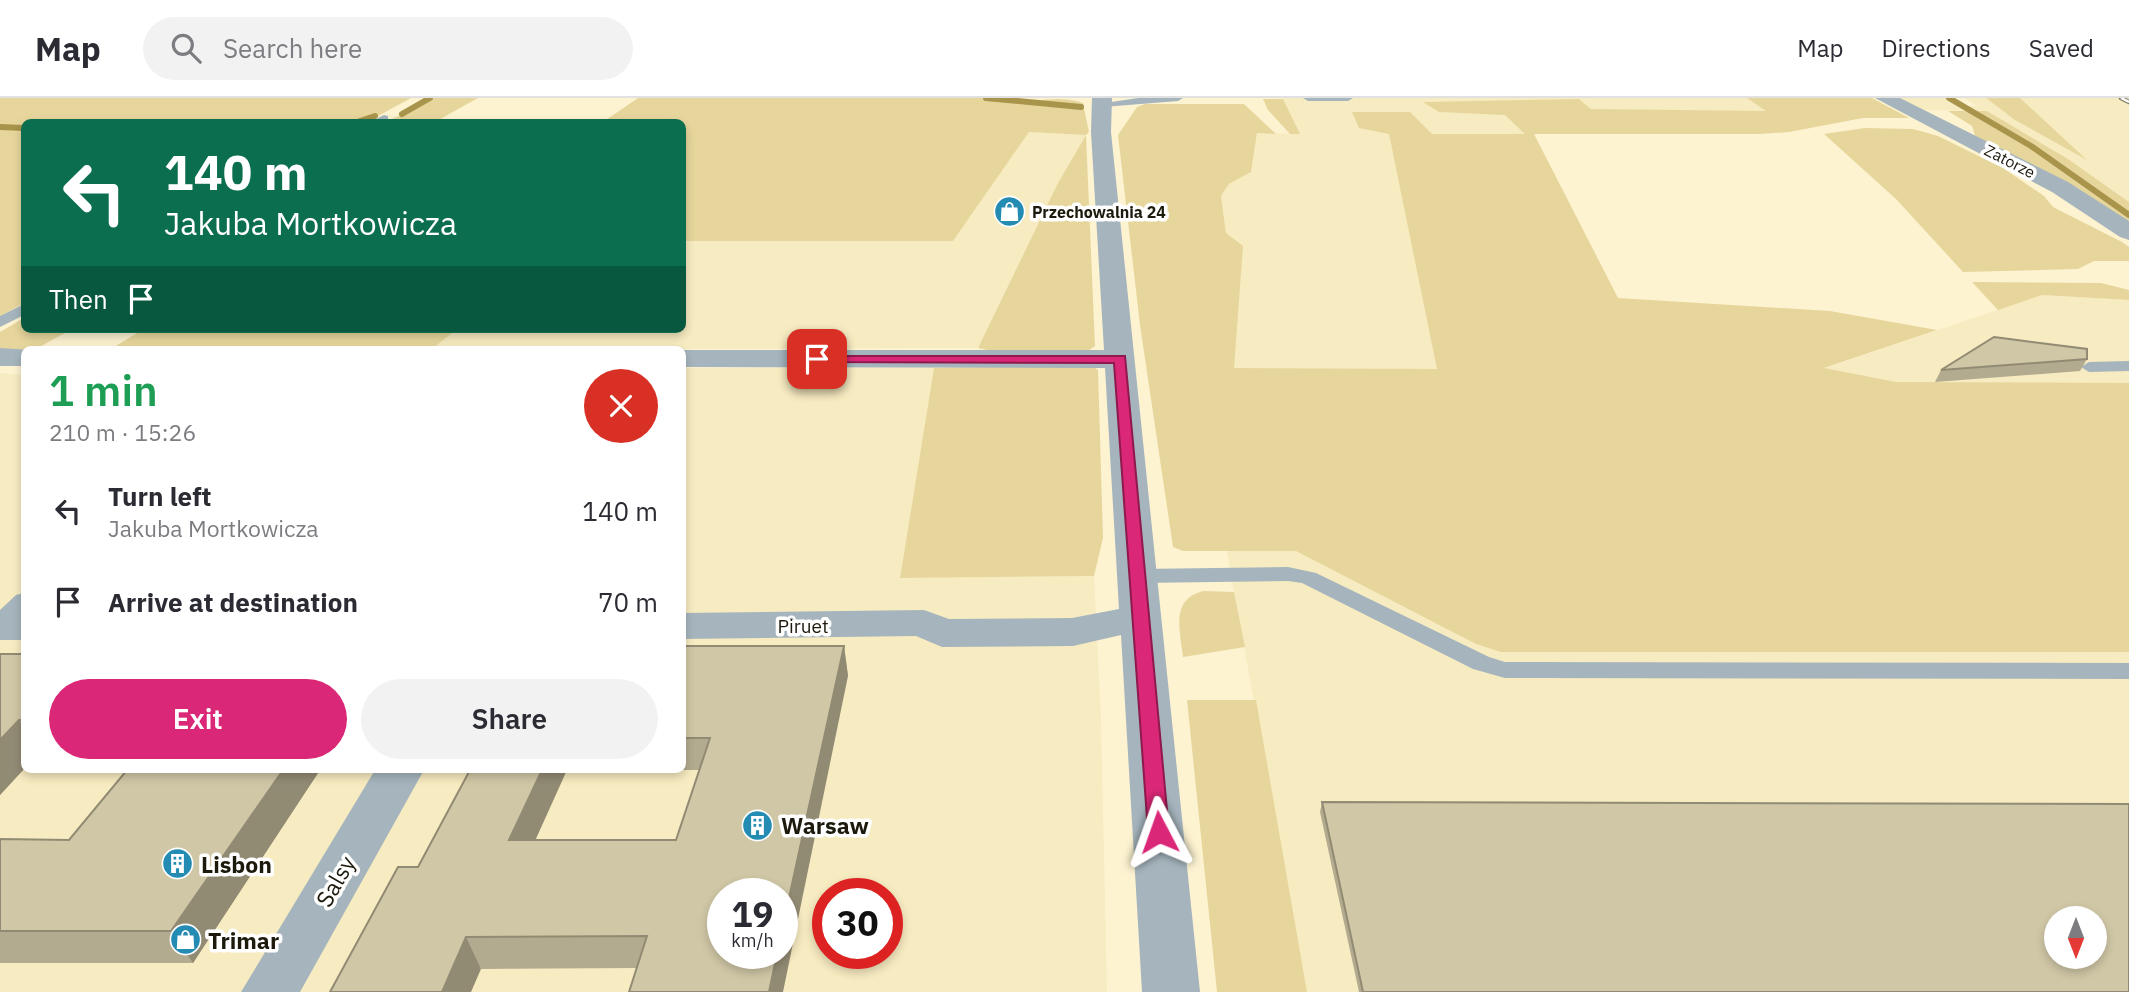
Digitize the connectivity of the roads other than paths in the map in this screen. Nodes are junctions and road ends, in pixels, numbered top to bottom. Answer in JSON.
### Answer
{"nodes":[{"id":1,"x":1178,"y":98,"type":"edge"},
{"id":2,"x":1308,"y":98,"type":"edge"},
{"id":3,"x":1348,"y":98,"type":"edge"},
{"id":4,"x":1885,"y":98,"type":"edge"},
{"id":5,"x":1099,"y":100,"type":"edge"},
{"id":6,"x":2129,"y":232,"type":"edge"},
{"id":7,"x":21,"y":311,"type":"edge"},
{"id":8,"x":0,"y":322,"type":"edge"},
{"id":9,"x":0,"y":357,"type":"edge"},
{"id":10,"x":21,"y":357,"type":"edge"},
{"id":11,"x":686,"y":358,"type":"edge"},
{"id":12,"x":1120,"y":359,"type":"junction"},
{"id":13,"x":2129,"y":366,"type":"edge"},
{"id":14,"x":2089,"y":367,"type":"edge"},
{"id":15,"x":21,"y":603,"type":"edge"},
{"id":16,"x":1130,"y":607,"type":"junction"},
{"id":17,"x":0,"y":625,"type":"edge"},
{"id":18,"x":686,"y":626,"type":"edge"},
{"id":19,"x":21,"y":627,"type":"edge"},
{"id":20,"x":2129,"y":671,"type":"edge"},
{"id":21,"x":398,"y":773,"type":"edge"},
{"id":22,"x":270,"y":992,"type":"edge"},
{"id":23,"x":1171,"y":992,"type":"edge"}],
"edges":[{"from":1,"to":5,"type":"lane"},
{"from":2,"to":3,"type":"lane"},
{"from":4,"to":6,"type":"street","name":"Zatorze"},
{"from":5,"to":12,"type":"street"},
{"from":7,"to":8,"type":"lane"},
{"from":9,"to":10,"type":"street"},
{"from":11,"to":12,"type":"street"},
{"from":12,"to":16,"type":"street"},
{"from":13,"to":14,"type":"lane"},
{"from":15,"to":17,"type":"lane"},
{"from":16,"to":18,"type":"street","name":"Piruet"},
{"from":16,"to":20,"type":"lane"},
{"from":16,"to":23,"type":"street"},
{"from":17,"to":19,"type":"street"},
{"from":21,"to":22,"type":"street","name":"Salsy"}]}
